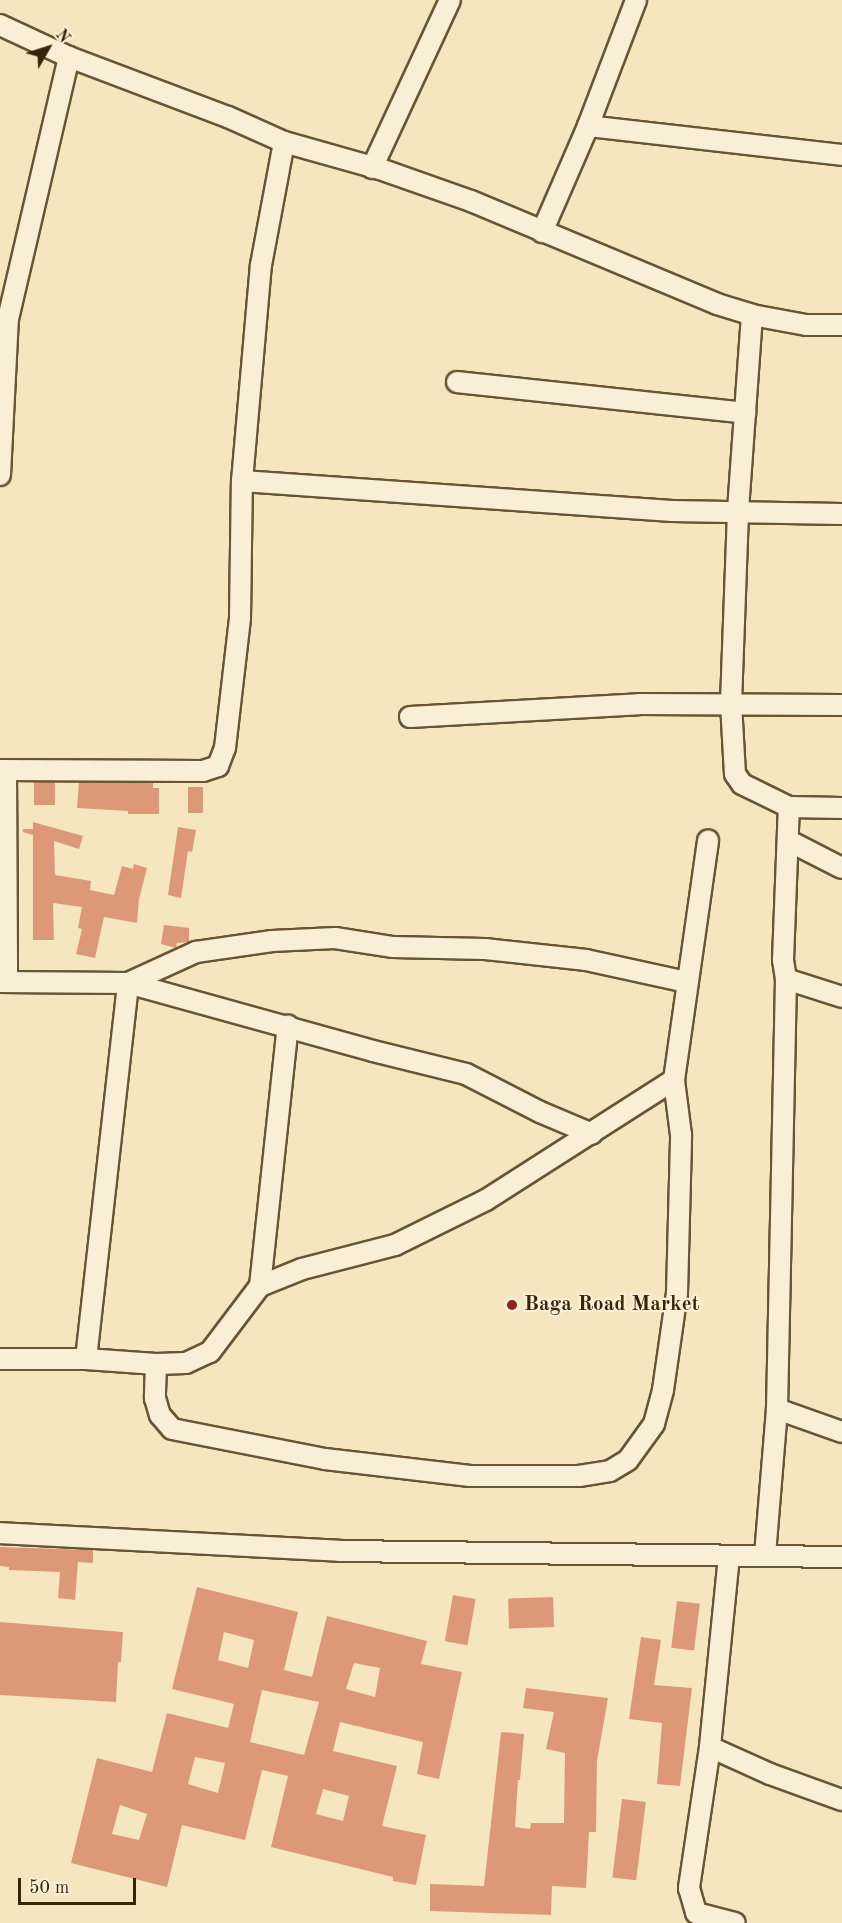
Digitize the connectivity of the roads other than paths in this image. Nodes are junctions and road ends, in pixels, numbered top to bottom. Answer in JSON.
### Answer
{"nodes":[{"id":1,"x":450,"y":0,"type":"edge"},
{"id":2,"x":636,"y":0,"type":"edge"},
{"id":3,"x":0,"y":25,"type":"edge"},
{"id":4,"x":69,"y":57,"type":"junction"},
{"id":5,"x":588,"y":126,"type":"junction"},
{"id":6,"x":284,"y":142,"type":"junction"},
{"id":7,"x":842,"y":155,"type":"edge"},
{"id":8,"x":372,"y":168,"type":"junction"},
{"id":9,"x":542,"y":232,"type":"junction"},
{"id":10,"x":752,"y":315,"type":"junction"},
{"id":11,"x":842,"y":325,"type":"edge"},
{"id":12,"x":457,"y":382,"type":"dead end"},
{"id":13,"x":745,"y":413,"type":"junction"},
{"id":14,"x":0,"y":475,"type":"edge"},
{"id":15,"x":242,"y":481,"type":"junction"},
{"id":16,"x":738,"y":512,"type":"junction"},
{"id":17,"x":842,"y":514,"type":"edge"},
{"id":18,"x":731,"y":703,"type":"junction"},
{"id":19,"x":842,"y":705,"type":"edge"},
{"id":20,"x":410,"y":717,"type":"dead end"},
{"id":21,"x":3,"y":770,"type":"edge"},
{"id":22,"x":789,"y":807,"type":"junction"},
{"id":23,"x":842,"y":808,"type":"edge"},
{"id":24,"x":708,"y":840,"type":"dead end"},
{"id":25,"x":789,"y":841,"type":"junction"},
{"id":26,"x":842,"y":868,"type":"edge"},
{"id":27,"x":786,"y":979,"type":"junction"},
{"id":28,"x":4,"y":982,"type":"edge"},
{"id":29,"x":687,"y":982,"type":"junction"},
{"id":30,"x":128,"y":984,"type":"junction"},
{"id":31,"x":842,"y":997,"type":"edge"},
{"id":32,"x":288,"y":1026,"type":"junction"},
{"id":33,"x":675,"y":1080,"type":"junction"},
{"id":34,"x":592,"y":1134,"type":"junction"},
{"id":35,"x":260,"y":1286,"type":"junction"},
{"id":36,"x":0,"y":1359,"type":"edge"},
{"id":37,"x":86,"y":1359,"type":"junction"},
{"id":38,"x":156,"y":1364,"type":"junction"},
{"id":39,"x":777,"y":1409,"type":"junction"},
{"id":40,"x":842,"y":1432,"type":"edge"},
{"id":41,"x":0,"y":1533,"type":"edge"},
{"id":42,"x":765,"y":1555,"type":"junction"},
{"id":43,"x":729,"y":1556,"type":"junction"},
{"id":44,"x":842,"y":1557,"type":"edge"},
{"id":45,"x":710,"y":1747,"type":"junction"},
{"id":46,"x":842,"y":1800,"type":"edge"},
{"id":47,"x":735,"y":1923,"type":"edge"}],
"edges":[{"from":1,"to":8,"type":"street"},
{"from":2,"to":5,"type":"street"},
{"from":3,"to":4,"type":"street"},
{"from":4,"to":6,"type":"street"},
{"from":4,"to":14,"type":"street"},
{"from":5,"to":7,"type":"street"},
{"from":5,"to":9,"type":"street"},
{"from":6,"to":8,"type":"street"},
{"from":6,"to":15,"type":"street"},
{"from":8,"to":9,"type":"street"},
{"from":9,"to":10,"type":"street"},
{"from":10,"to":11,"type":"street"},
{"from":10,"to":13,"type":"street"},
{"from":12,"to":13,"type":"street"},
{"from":13,"to":16,"type":"street"},
{"from":15,"to":16,"type":"street"},
{"from":15,"to":21,"type":"street"},
{"from":16,"to":17,"type":"street"},
{"from":16,"to":18,"type":"street"},
{"from":18,"to":19,"type":"street"},
{"from":18,"to":20,"type":"street"},
{"from":18,"to":22,"type":"street"},
{"from":21,"to":28,"type":"street"},
{"from":22,"to":23,"type":"street"},
{"from":22,"to":25,"type":"street"},
{"from":24,"to":29,"type":"street"},
{"from":25,"to":26,"type":"street"},
{"from":25,"to":27,"type":"street"},
{"from":27,"to":31,"type":"street"},
{"from":27,"to":39,"type":"street"},
{"from":28,"to":30,"type":"street"},
{"from":29,"to":30,"type":"street"},
{"from":29,"to":33,"type":"street"},
{"from":30,"to":32,"type":"street"},
{"from":30,"to":37,"type":"street"},
{"from":32,"to":34,"type":"street"},
{"from":32,"to":35,"type":"street"},
{"from":33,"to":34,"type":"street"},
{"from":33,"to":38,"type":"street"},
{"from":34,"to":35,"type":"street"},
{"from":35,"to":38,"type":"street"},
{"from":36,"to":37,"type":"street"},
{"from":37,"to":38,"type":"street"},
{"from":39,"to":40,"type":"street"},
{"from":39,"to":42,"type":"street"},
{"from":41,"to":43,"type":"street"},
{"from":42,"to":43,"type":"street"},
{"from":42,"to":44,"type":"street"},
{"from":43,"to":45,"type":"street"},
{"from":45,"to":46,"type":"street"},
{"from":45,"to":47,"type":"street"}]}
